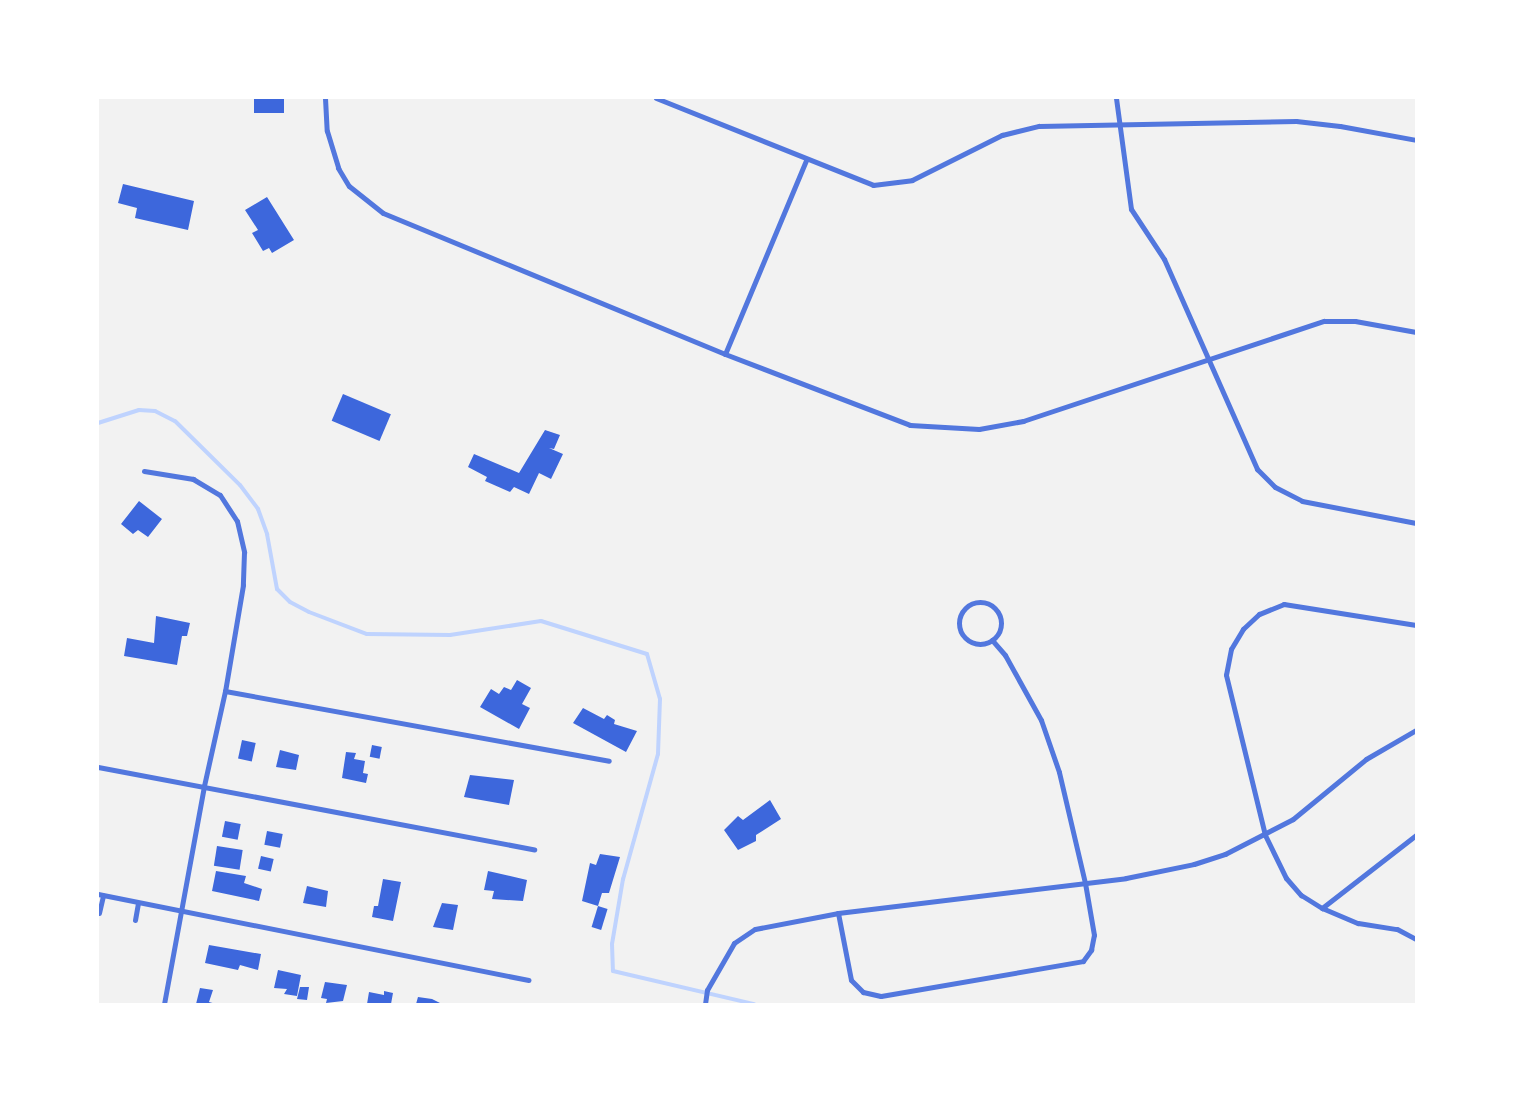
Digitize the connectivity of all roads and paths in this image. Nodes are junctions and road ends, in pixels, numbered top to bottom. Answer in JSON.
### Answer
{"nodes":[{"id":1,"x":325,"y":98,"type":"edge"},
{"id":2,"x":656,"y":98,"type":"edge"},
{"id":3,"x":1116,"y":98,"type":"edge"},
{"id":4,"x":1118,"y":124,"type":"junction"},
{"id":5,"x":1416,"y":140,"type":"edge"},
{"id":6,"x":806,"y":160,"type":"junction"},
{"id":7,"x":1416,"y":332,"type":"edge"},
{"id":8,"x":726,"y":354,"type":"junction"},
{"id":9,"x":1209,"y":359,"type":"junction"},
{"id":10,"x":144,"y":471,"type":"dead end"},
{"id":11,"x":1416,"y":523,"type":"edge"},
{"id":12,"x":1416,"y":625,"type":"edge"},
{"id":13,"x":992,"y":640,"type":"junction"},
{"id":14,"x":225,"y":691,"type":"junction"},
{"id":15,"x":1416,"y":730,"type":"edge"},
{"id":16,"x":608,"y":761,"type":"dead end"},
{"id":17,"x":98,"y":767,"type":"edge"},
{"id":18,"x":204,"y":786,"type":"junction"},
{"id":19,"x":1265,"y":835,"type":"junction"},
{"id":20,"x":1416,"y":835,"type":"edge"},
{"id":21,"x":534,"y":849,"type":"dead end"},
{"id":22,"x":1085,"y":883,"type":"junction"},
{"id":23,"x":100,"y":895,"type":"edge"},
{"id":24,"x":138,"y":903,"type":"junction"},
{"id":25,"x":1322,"y":908,"type":"junction"},
{"id":26,"x":183,"y":910,"type":"junction"},
{"id":27,"x":838,"y":913,"type":"junction"},
{"id":28,"x":100,"y":914,"type":"dead end"},
{"id":29,"x":136,"y":920,"type":"dead end"},
{"id":30,"x":1416,"y":939,"type":"edge"},
{"id":31,"x":528,"y":980,"type":"dead end"},
{"id":32,"x":164,"y":1004,"type":"edge"},
{"id":33,"x":704,"y":1004,"type":"edge"}],
"edges":[{"from":1,"to":8,"type":"street"},
{"from":2,"to":6,"type":"street"},
{"from":3,"to":4,"type":"street"},
{"from":4,"to":5,"type":"street"},
{"from":4,"to":6,"type":"street"},
{"from":4,"to":9,"type":"street"},
{"from":6,"to":8,"type":"street"},
{"from":7,"to":9,"type":"street"},
{"from":8,"to":9,"type":"street"},
{"from":9,"to":11,"type":"street"},
{"from":10,"to":14,"type":"street"},
{"from":12,"to":19,"type":"street"},
{"from":13,"to":13,"type":"street"},
{"from":13,"to":22,"type":"street"},
{"from":14,"to":16,"type":"street"},
{"from":14,"to":18,"type":"street"},
{"from":15,"to":19,"type":"street"},
{"from":17,"to":18,"type":"street"},
{"from":18,"to":21,"type":"street"},
{"from":18,"to":26,"type":"street"},
{"from":19,"to":22,"type":"street"},
{"from":19,"to":25,"type":"street"},
{"from":20,"to":25,"type":"street"},
{"from":22,"to":27,"type":"street"},
{"from":22,"to":27,"type":"street"},
{"from":23,"to":24,"type":"street"},
{"from":23,"to":28,"type":"street"},
{"from":24,"to":26,"type":"street"},
{"from":24,"to":29,"type":"street"},
{"from":25,"to":30,"type":"street"},
{"from":26,"to":31,"type":"street"},
{"from":26,"to":32,"type":"street"},
{"from":27,"to":33,"type":"street"}]}
